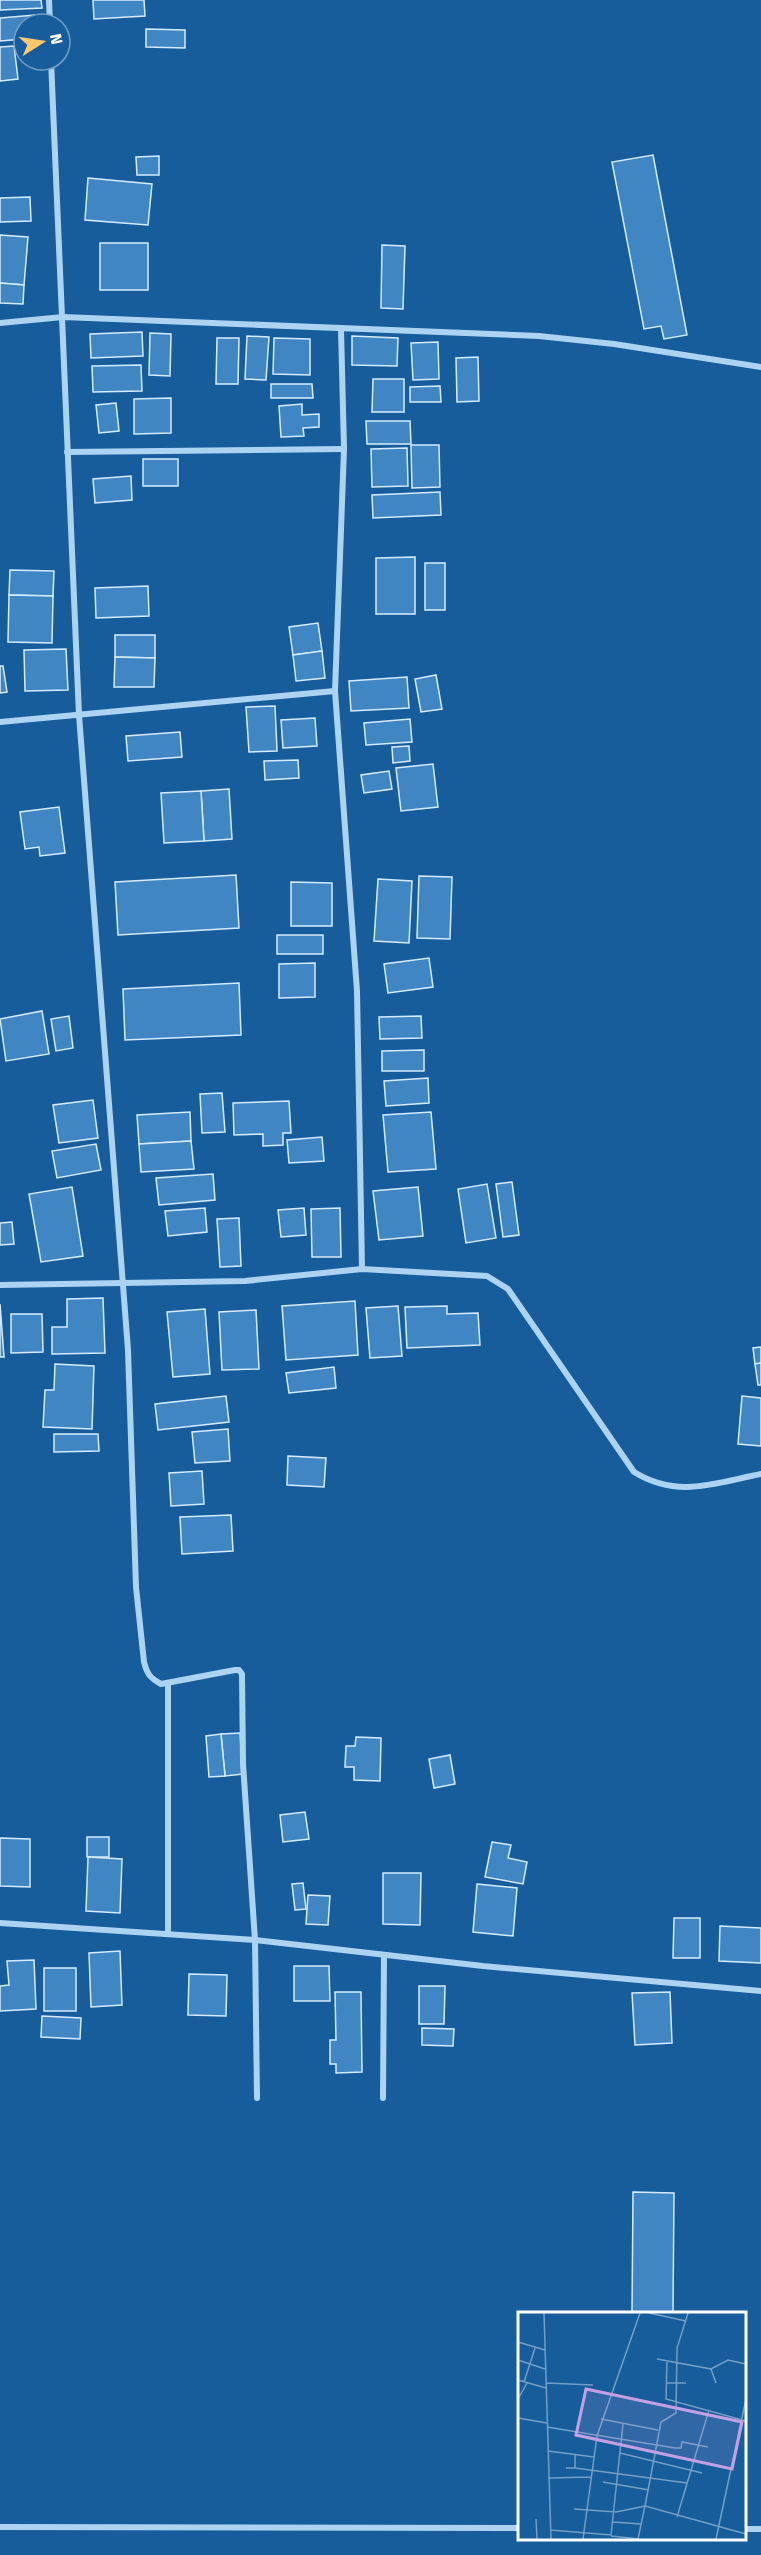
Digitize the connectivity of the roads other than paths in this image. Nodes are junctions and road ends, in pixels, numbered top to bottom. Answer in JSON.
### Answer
{"nodes":[{"id":1,"x":52,"y":72,"type":"edge"},
{"id":2,"x":63,"y":317,"type":"junction"},
{"id":3,"x":0,"y":323,"type":"edge"},
{"id":4,"x":341,"y":329,"type":"junction"},
{"id":5,"x":761,"y":367,"type":"edge"},
{"id":6,"x":344,"y":449,"type":"junction"},
{"id":7,"x":67,"y":452,"type":"junction"},
{"id":8,"x":335,"y":691,"type":"junction"},
{"id":9,"x":78,"y":715,"type":"junction"},
{"id":10,"x":0,"y":722,"type":"edge"},
{"id":11,"x":362,"y":1269,"type":"junction"},
{"id":12,"x":123,"y":1284,"type":"junction"},
{"id":13,"x":0,"y":1285,"type":"edge"},
{"id":14,"x":761,"y":1474,"type":"edge"},
{"id":15,"x":168,"y":1683,"type":"junction"},
{"id":16,"x":0,"y":1923,"type":"edge"},
{"id":17,"x":168,"y":1934,"type":"junction"},
{"id":18,"x":255,"y":1940,"type":"junction"},
{"id":19,"x":384,"y":1955,"type":"junction"},
{"id":20,"x":761,"y":1991,"type":"edge"},
{"id":21,"x":257,"y":2098,"type":"dead end"},
{"id":22,"x":383,"y":2098,"type":"dead end"},
{"id":23,"x":0,"y":2527,"type":"edge"},
{"id":24,"x":518,"y":2528,"type":"edge"}],
"edges":[{"from":1,"to":2,"type":"street"},
{"from":2,"to":3,"type":"street"},
{"from":2,"to":4,"type":"street"},
{"from":2,"to":7,"type":"street"},
{"from":4,"to":5,"type":"street"},
{"from":4,"to":6,"type":"street"},
{"from":6,"to":7,"type":"street"},
{"from":6,"to":8,"type":"street"},
{"from":7,"to":9,"type":"street"},
{"from":8,"to":9,"type":"street"},
{"from":8,"to":11,"type":"street"},
{"from":9,"to":10,"type":"street"},
{"from":9,"to":12,"type":"street"},
{"from":11,"to":12,"type":"street"},
{"from":11,"to":14,"type":"street"},
{"from":12,"to":13,"type":"street"},
{"from":12,"to":15,"type":"street"},
{"from":15,"to":17,"type":"street"},
{"from":15,"to":18,"type":"street"},
{"from":16,"to":17,"type":"street"},
{"from":17,"to":18,"type":"street"},
{"from":18,"to":19,"type":"street"},
{"from":18,"to":21,"type":"street"},
{"from":19,"to":20,"type":"street"},
{"from":19,"to":22,"type":"street"},
{"from":23,"to":24,"type":"street"}]}
